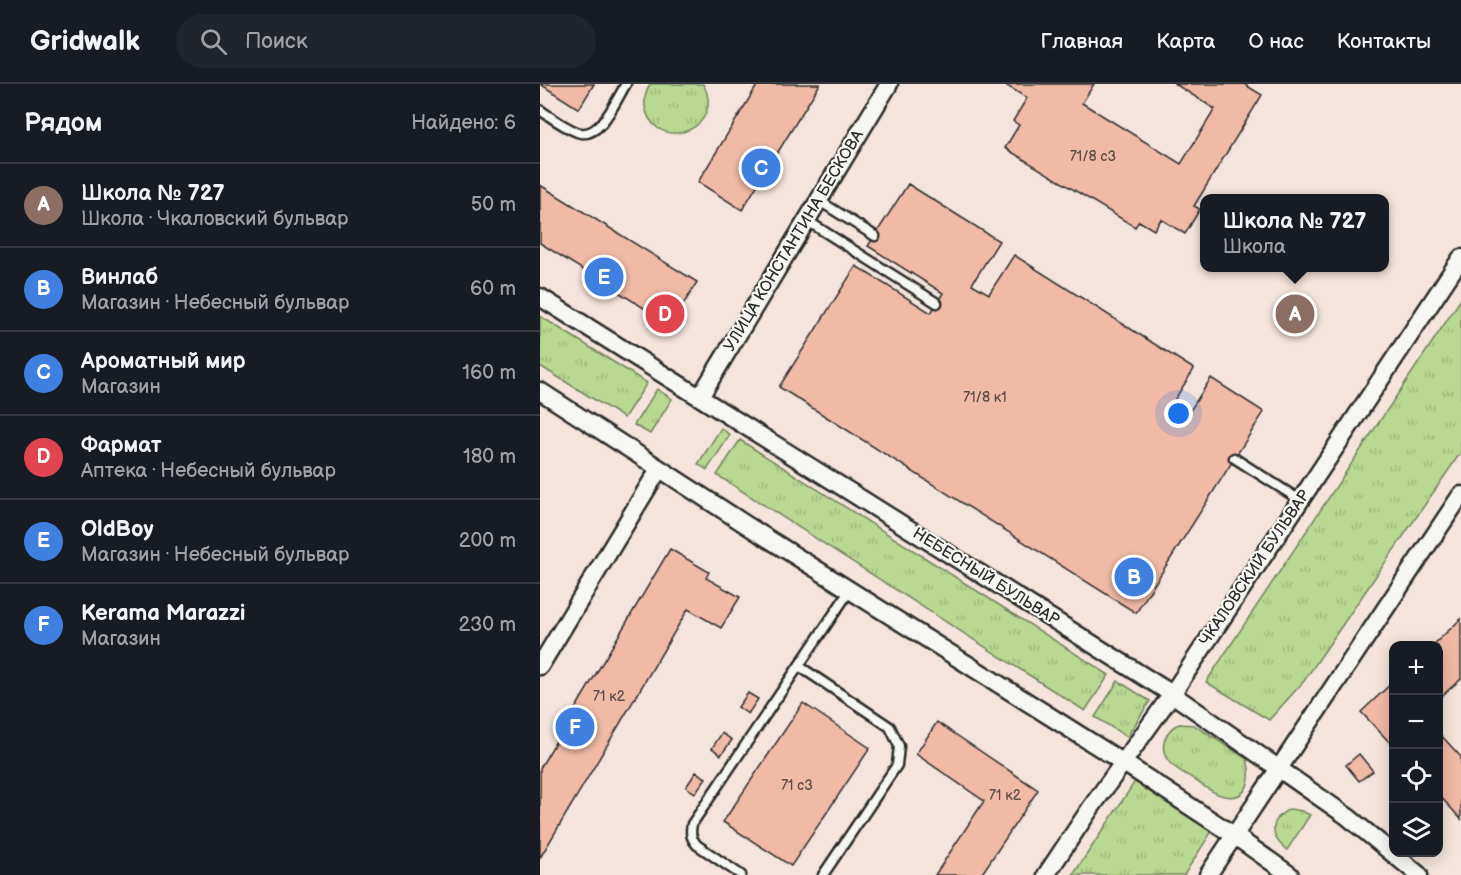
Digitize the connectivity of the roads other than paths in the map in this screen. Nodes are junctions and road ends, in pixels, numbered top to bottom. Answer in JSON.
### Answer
{"nodes":[{"id":1,"x":626,"y":84,"type":"edge"},
{"id":2,"x":889,"y":84,"type":"edge"},
{"id":3,"x":540,"y":110,"type":"edge"},
{"id":4,"x":818,"y":200,"type":"junction"},
{"id":5,"x":806,"y":220,"type":"junction"},
{"id":6,"x":875,"y":236,"type":"dead end"},
{"id":7,"x":1461,"y":258,"type":"edge"},
{"id":8,"x":540,"y":297,"type":"edge"},
{"id":9,"x":937,"y":303,"type":"dead end"},
{"id":10,"x":540,"y":391,"type":"edge"},
{"id":11,"x":700,"y":397,"type":"junction"},
{"id":12,"x":1234,"y":458,"type":"dead end"},
{"id":13,"x":659,"y":469,"type":"junction"},
{"id":14,"x":1461,"y":495,"type":"edge"},
{"id":15,"x":1300,"y":500,"type":"junction"},
{"id":16,"x":850,"y":590,"type":"junction"},
{"id":17,"x":540,"y":666,"type":"edge"},
{"id":18,"x":799,"y":666,"type":"junction"},
{"id":19,"x":1172,"y":694,"type":"junction"},
{"id":20,"x":1124,"y":763,"type":"junction"},
{"id":21,"x":1279,"y":768,"type":"junction"},
{"id":22,"x":1235,"y":836,"type":"junction"},
{"id":23,"x":741,"y":875,"type":"edge"},
{"id":24,"x":823,"y":875,"type":"edge"},
{"id":25,"x":1046,"y":875,"type":"edge"},
{"id":26,"x":1208,"y":875,"type":"edge"},
{"id":27,"x":1290,"y":875,"type":"edge"},
{"id":28,"x":1419,"y":875,"type":"edge"}],
"edges":[{"from":1,"to":3,"type":"lane"},
{"from":2,"to":4,"type":"street","name":"УЛИЦА КОНСТАНТИНА БЕСКОВА"},
{"from":4,"to":5,"type":"street","name":"УЛИЦА КОНСТАНТИНА БЕСКОВА"},
{"from":4,"to":6,"type":"lane"},
{"from":5,"to":9,"type":"lane"},
{"from":5,"to":11,"type":"street","name":"УЛИЦА КОНСТАНТИНА БЕСКОВА"},
{"from":7,"to":15,"type":"street","name":"ЧКАЛОВСКИЙ БУЛЬВАР"},
{"from":8,"to":11,"type":"street","name":"НЕБЕСНЫЙ БУЛЬВАР"},
{"from":10,"to":13,"type":"street"},
{"from":11,"to":19,"type":"street","name":"НЕБЕСНЫЙ БУЛЬВАР"},
{"from":12,"to":15,"type":"lane"},
{"from":13,"to":16,"type":"street"},
{"from":13,"to":17,"type":"street"},
{"from":14,"to":21,"type":"street"},
{"from":15,"to":19,"type":"street","name":"ЧКАЛОВСКИЙ БУЛЬВАР"},
{"from":16,"to":18,"type":"lane"},
{"from":16,"to":20,"type":"street"},
{"from":18,"to":23,"type":"lane"},
{"from":18,"to":24,"type":"lane"},
{"from":19,"to":20,"type":"street","name":"ЧКАЛОВСКИЙ БУЛЬВАР"},
{"from":19,"to":21,"type":"street","name":"НЕБЕСНЫЙ БУЛЬВАР"},
{"from":20,"to":22,"type":"street"},
{"from":20,"to":25,"type":"street","name":"ЧКАЛОВСКИЙ БУЛЬВАР"},
{"from":21,"to":22,"type":"street"},
{"from":21,"to":28,"type":"street","name":"НЕБЕСНЫЙ БУЛЬВАР"},
{"from":22,"to":26,"type":"street"},
{"from":22,"to":27,"type":"street"}]}
